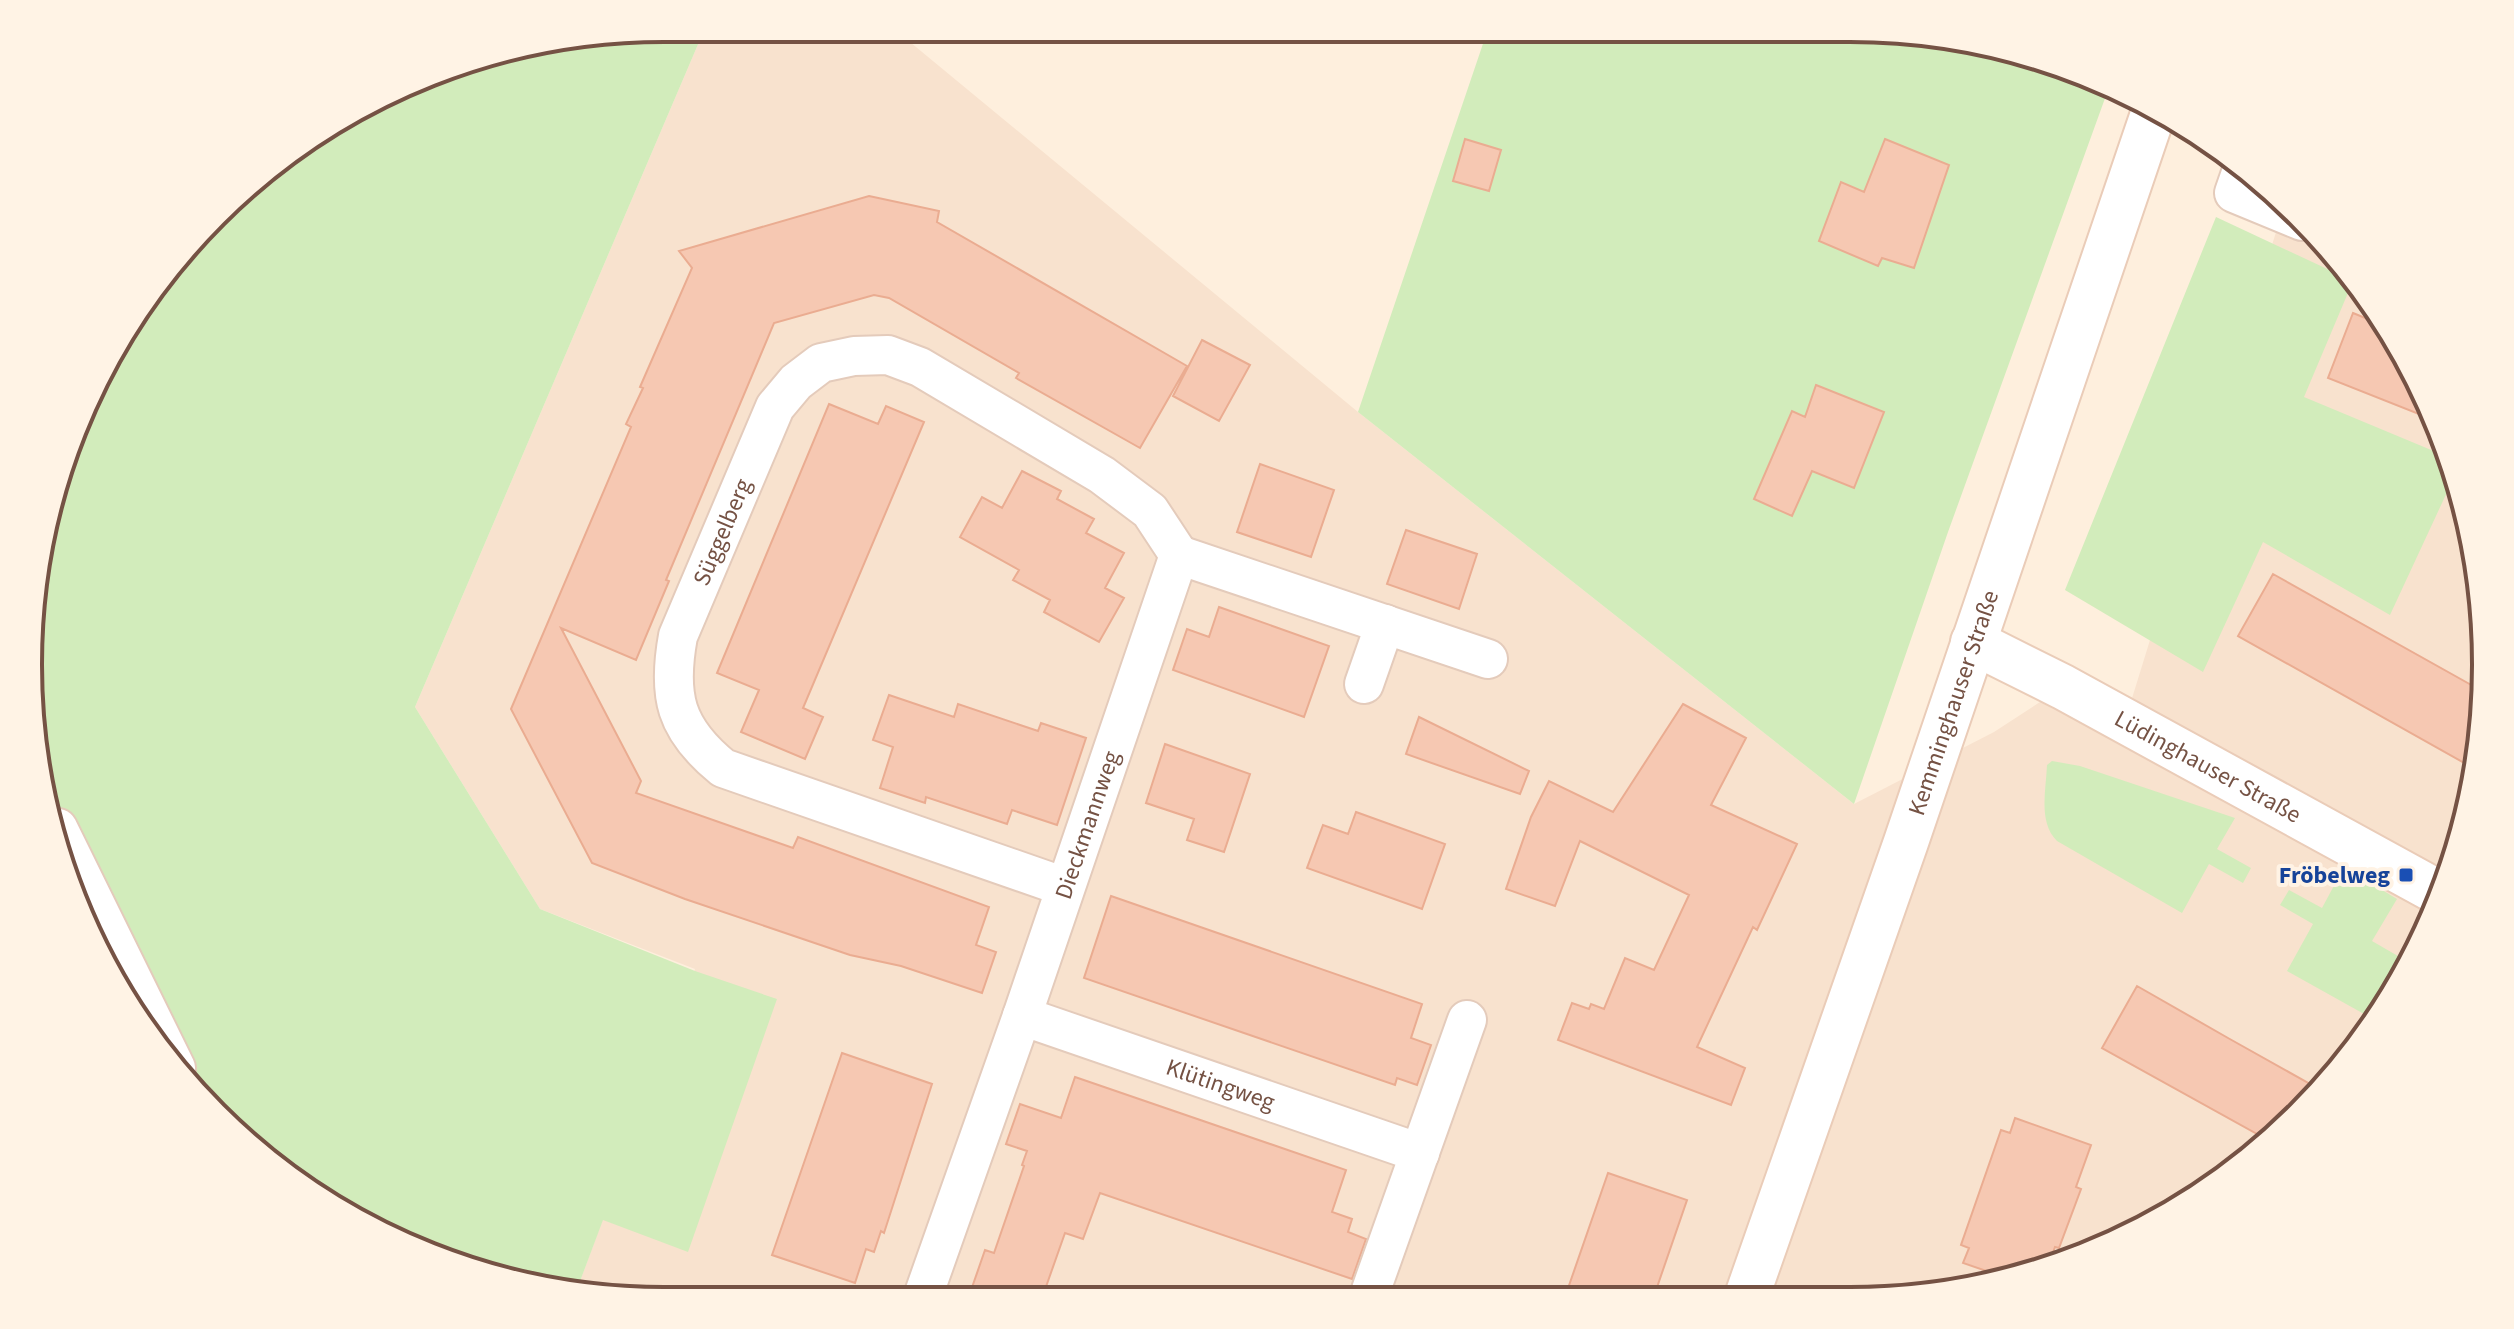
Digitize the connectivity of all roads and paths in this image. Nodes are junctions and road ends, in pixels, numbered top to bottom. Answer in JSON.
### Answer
{"nodes":[{"id":1,"x":2151,"y":120,"type":"edge"},
{"id":2,"x":2239,"y":179,"type":"edge"},
{"id":3,"x":2275,"y":210,"type":"edge"},
{"id":4,"x":1179,"y":555,"type":"junction"},
{"id":5,"x":1385,"y":624,"type":"junction"},
{"id":6,"x":1973,"y":642,"type":"junction"},
{"id":7,"x":1488,"y":659,"type":"dead end"},
{"id":8,"x":1364,"y":684,"type":"dead end"},
{"id":9,"x":73,"y":859,"type":"edge"},
{"id":10,"x":1065,"y":887,"type":"junction"},
{"id":11,"x":2430,"y":888,"type":"edge"},
{"id":12,"x":148,"y":1012,"type":"edge"},
{"id":13,"x":1022,"y":1016,"type":"junction"},
{"id":14,"x":1467,"y":1020,"type":"dead end"},
{"id":15,"x":1420,"y":1153,"type":"junction"},
{"id":16,"x":926,"y":1287,"type":"edge"},
{"id":17,"x":1372,"y":1287,"type":"edge"},
{"id":18,"x":1750,"y":1287,"type":"edge"}],
"edges":[{"from":1,"to":6,"type":"main road","name":"Kemminghauser Straße"},
{"from":2,"to":3,"type":"street"},
{"from":4,"to":5,"type":"street"},
{"from":4,"to":10,"type":"street","name":"Dieckmannweg"},
{"from":4,"to":10,"type":"street","name":"Süggelberg"},
{"from":5,"to":7,"type":"street"},
{"from":5,"to":8,"type":"street"},
{"from":6,"to":11,"type":"main road","name":"Lüdinghauser Straße"},
{"from":6,"to":18,"type":"main road","name":"Kemminghauser Straße"},
{"from":9,"to":12,"type":"street"},
{"from":10,"to":13,"type":"street","name":"Dieckmannweg"},
{"from":13,"to":15,"type":"street","name":"Klütingweg"},
{"from":13,"to":16,"type":"street","name":"Dieckmannweg"},
{"from":14,"to":15,"type":"street"},
{"from":15,"to":17,"type":"street"}]}
